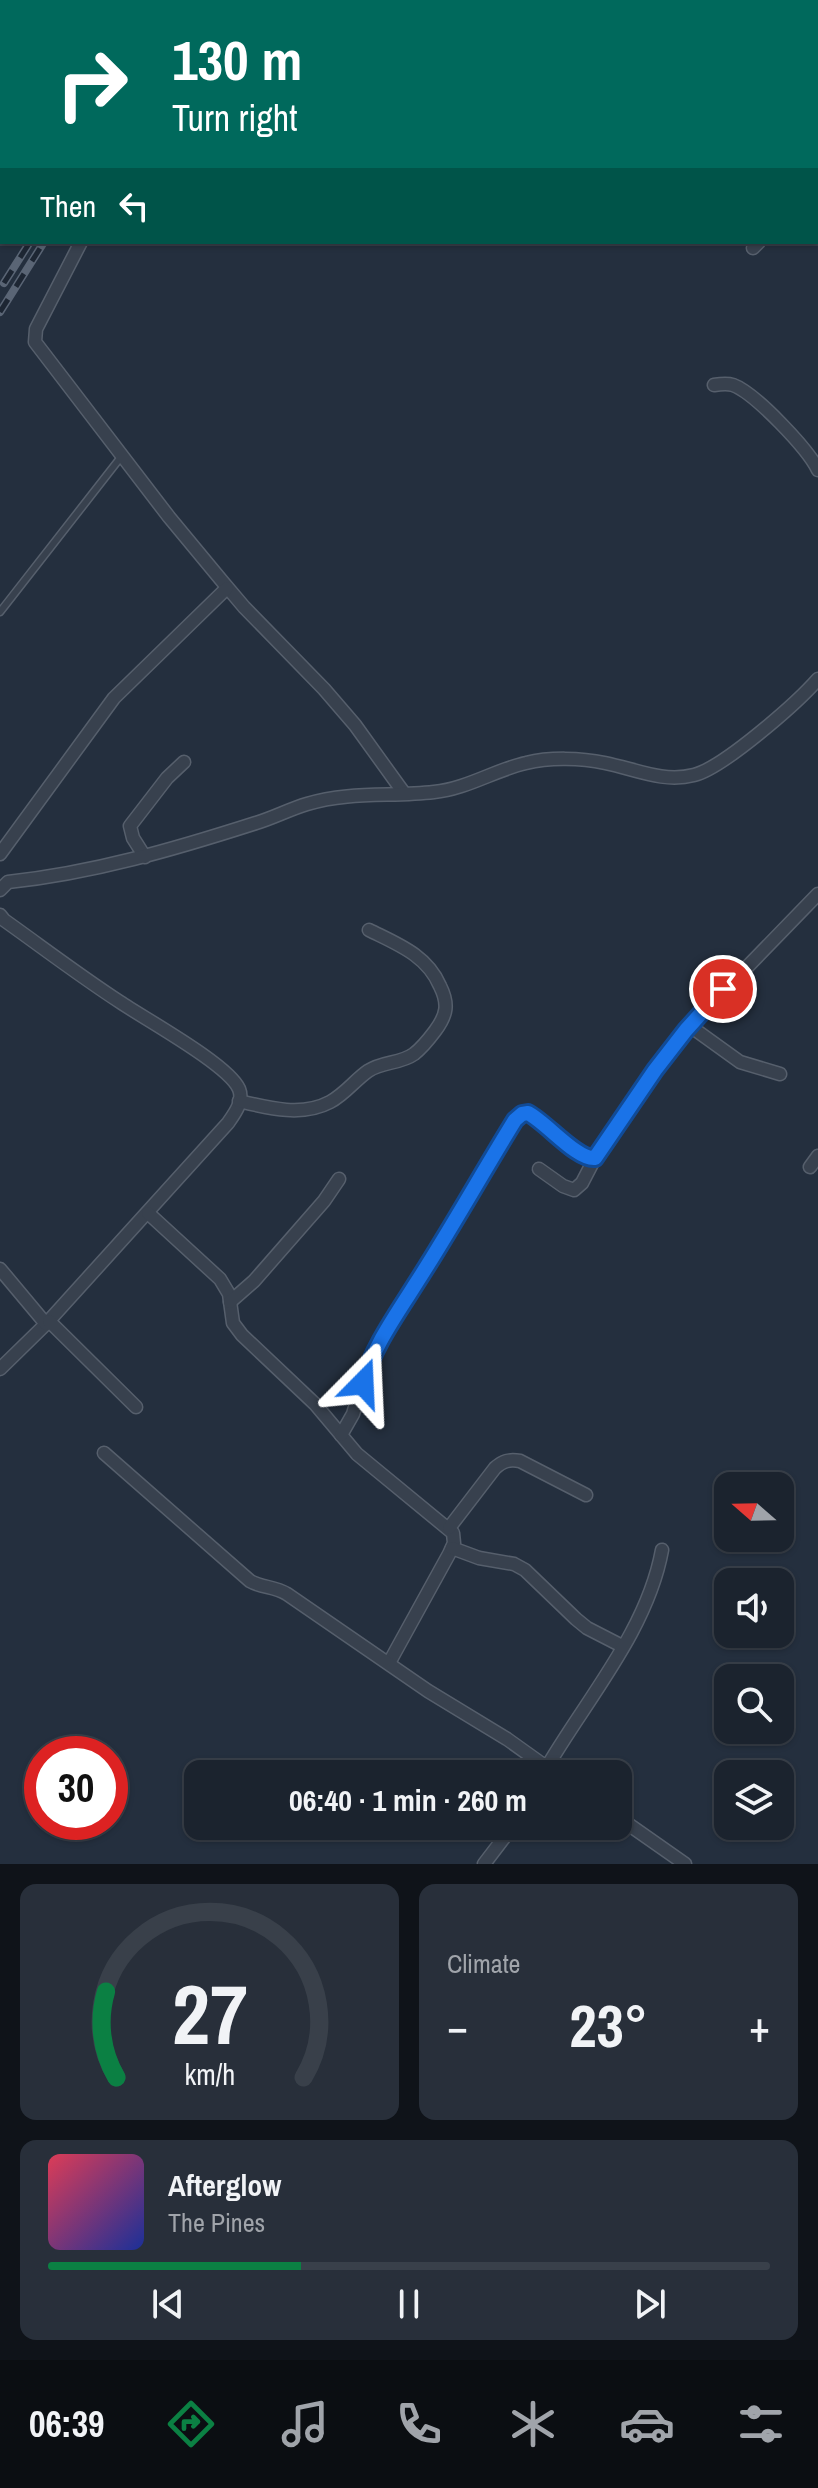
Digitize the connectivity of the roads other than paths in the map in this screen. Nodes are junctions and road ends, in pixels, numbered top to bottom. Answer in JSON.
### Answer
{"nodes":[{"id":1,"x":80,"y":244,"type":"edge"},
{"id":2,"x":714,"y":385,"type":"dead end"},
{"id":3,"x":122,"y":456,"type":"junction"},
{"id":4,"x":818,"y":470,"type":"edge"},
{"id":5,"x":227,"y":588,"type":"junction"},
{"id":6,"x":0,"y":612,"type":"edge"},
{"id":7,"x":818,"y":679,"type":"edge"},
{"id":8,"x":184,"y":762,"type":"dead end"},
{"id":9,"x":404,"y":793,"type":"junction"},
{"id":10,"x":0,"y":854,"type":"edge"},
{"id":11,"x":145,"y":857,"type":"junction"},
{"id":12,"x":0,"y":890,"type":"edge"},
{"id":13,"x":818,"y":894,"type":"edge"},
{"id":14,"x":0,"y":915,"type":"edge"},
{"id":15,"x":369,"y":930,"type":"dead end"},
{"id":16,"x":690,"y":1026,"type":"junction"},
{"id":17,"x":780,"y":1074,"type":"dead end"},
{"id":18,"x":239,"y":1101,"type":"junction"},
{"id":19,"x":818,"y":1156,"type":"edge"},
{"id":20,"x":595,"y":1158,"type":"junction"},
{"id":21,"x":810,"y":1167,"type":"dead end"},
{"id":22,"x":539,"y":1169,"type":"dead end"},
{"id":23,"x":339,"y":1179,"type":"dead end"},
{"id":24,"x":148,"y":1213,"type":"junction"},
{"id":25,"x":0,"y":1269,"type":"edge"},
{"id":26,"x":230,"y":1302,"type":"junction"},
{"id":27,"x":48,"y":1323,"type":"junction"},
{"id":28,"x":0,"y":1369,"type":"edge"},
{"id":29,"x":136,"y":1407,"type":"dead end"},
{"id":30,"x":341,"y":1435,"type":"junction"},
{"id":31,"x":104,"y":1453,"type":"dead end"},
{"id":32,"x":586,"y":1495,"type":"dead end"},
{"id":33,"x":449,"y":1528,"type":"junction"},
{"id":34,"x":452,"y":1548,"type":"junction"},
{"id":35,"x":662,"y":1550,"type":"dead end"},
{"id":36,"x":622,"y":1646,"type":"junction"},
{"id":37,"x":389,"y":1663,"type":"junction"},
{"id":38,"x":534,"y":1760,"type":"edge"},
{"id":39,"x":556,"y":1760,"type":"edge"},
{"id":40,"x":632,"y":1827,"type":"edge"},
{"id":41,"x":502,"y":1840,"type":"edge"},
{"id":42,"x":484,"y":1864,"type":"edge"},
{"id":43,"x":685,"y":1864,"type":"edge"}],
"edges":[{"from":1,"to":3,"type":"street"},
{"from":2,"to":4,"type":"street"},
{"from":3,"to":5,"type":"street"},
{"from":3,"to":6,"type":"lane"},
{"from":5,"to":9,"type":"street"},
{"from":5,"to":10,"type":"street"},
{"from":7,"to":9,"type":"street"},
{"from":8,"to":11,"type":"street"},
{"from":9,"to":11,"type":"street"},
{"from":11,"to":12,"type":"street"},
{"from":13,"to":16,"type":"street"},
{"from":14,"to":18,"type":"street"},
{"from":15,"to":18,"type":"street"},
{"from":16,"to":17,"type":"street"},
{"from":16,"to":20,"type":"street"},
{"from":18,"to":24,"type":"street"},
{"from":19,"to":21,"type":"street"},
{"from":20,"to":22,"type":"street"},
{"from":20,"to":30,"type":"street"},
{"from":23,"to":26,"type":"street"},
{"from":24,"to":26,"type":"street"},
{"from":24,"to":27,"type":"street"},
{"from":25,"to":27,"type":"street"},
{"from":26,"to":30,"type":"street"},
{"from":27,"to":28,"type":"street"},
{"from":27,"to":29,"type":"street"},
{"from":30,"to":33,"type":"street"},
{"from":31,"to":37,"type":"street"},
{"from":32,"to":33,"type":"street"},
{"from":33,"to":34,"type":"street"},
{"from":34,"to":36,"type":"street"},
{"from":34,"to":37,"type":"street"},
{"from":35,"to":36,"type":"street"},
{"from":36,"to":39,"type":"street"},
{"from":37,"to":38,"type":"street"},
{"from":40,"to":43,"type":"street"},
{"from":41,"to":42,"type":"street"}]}
